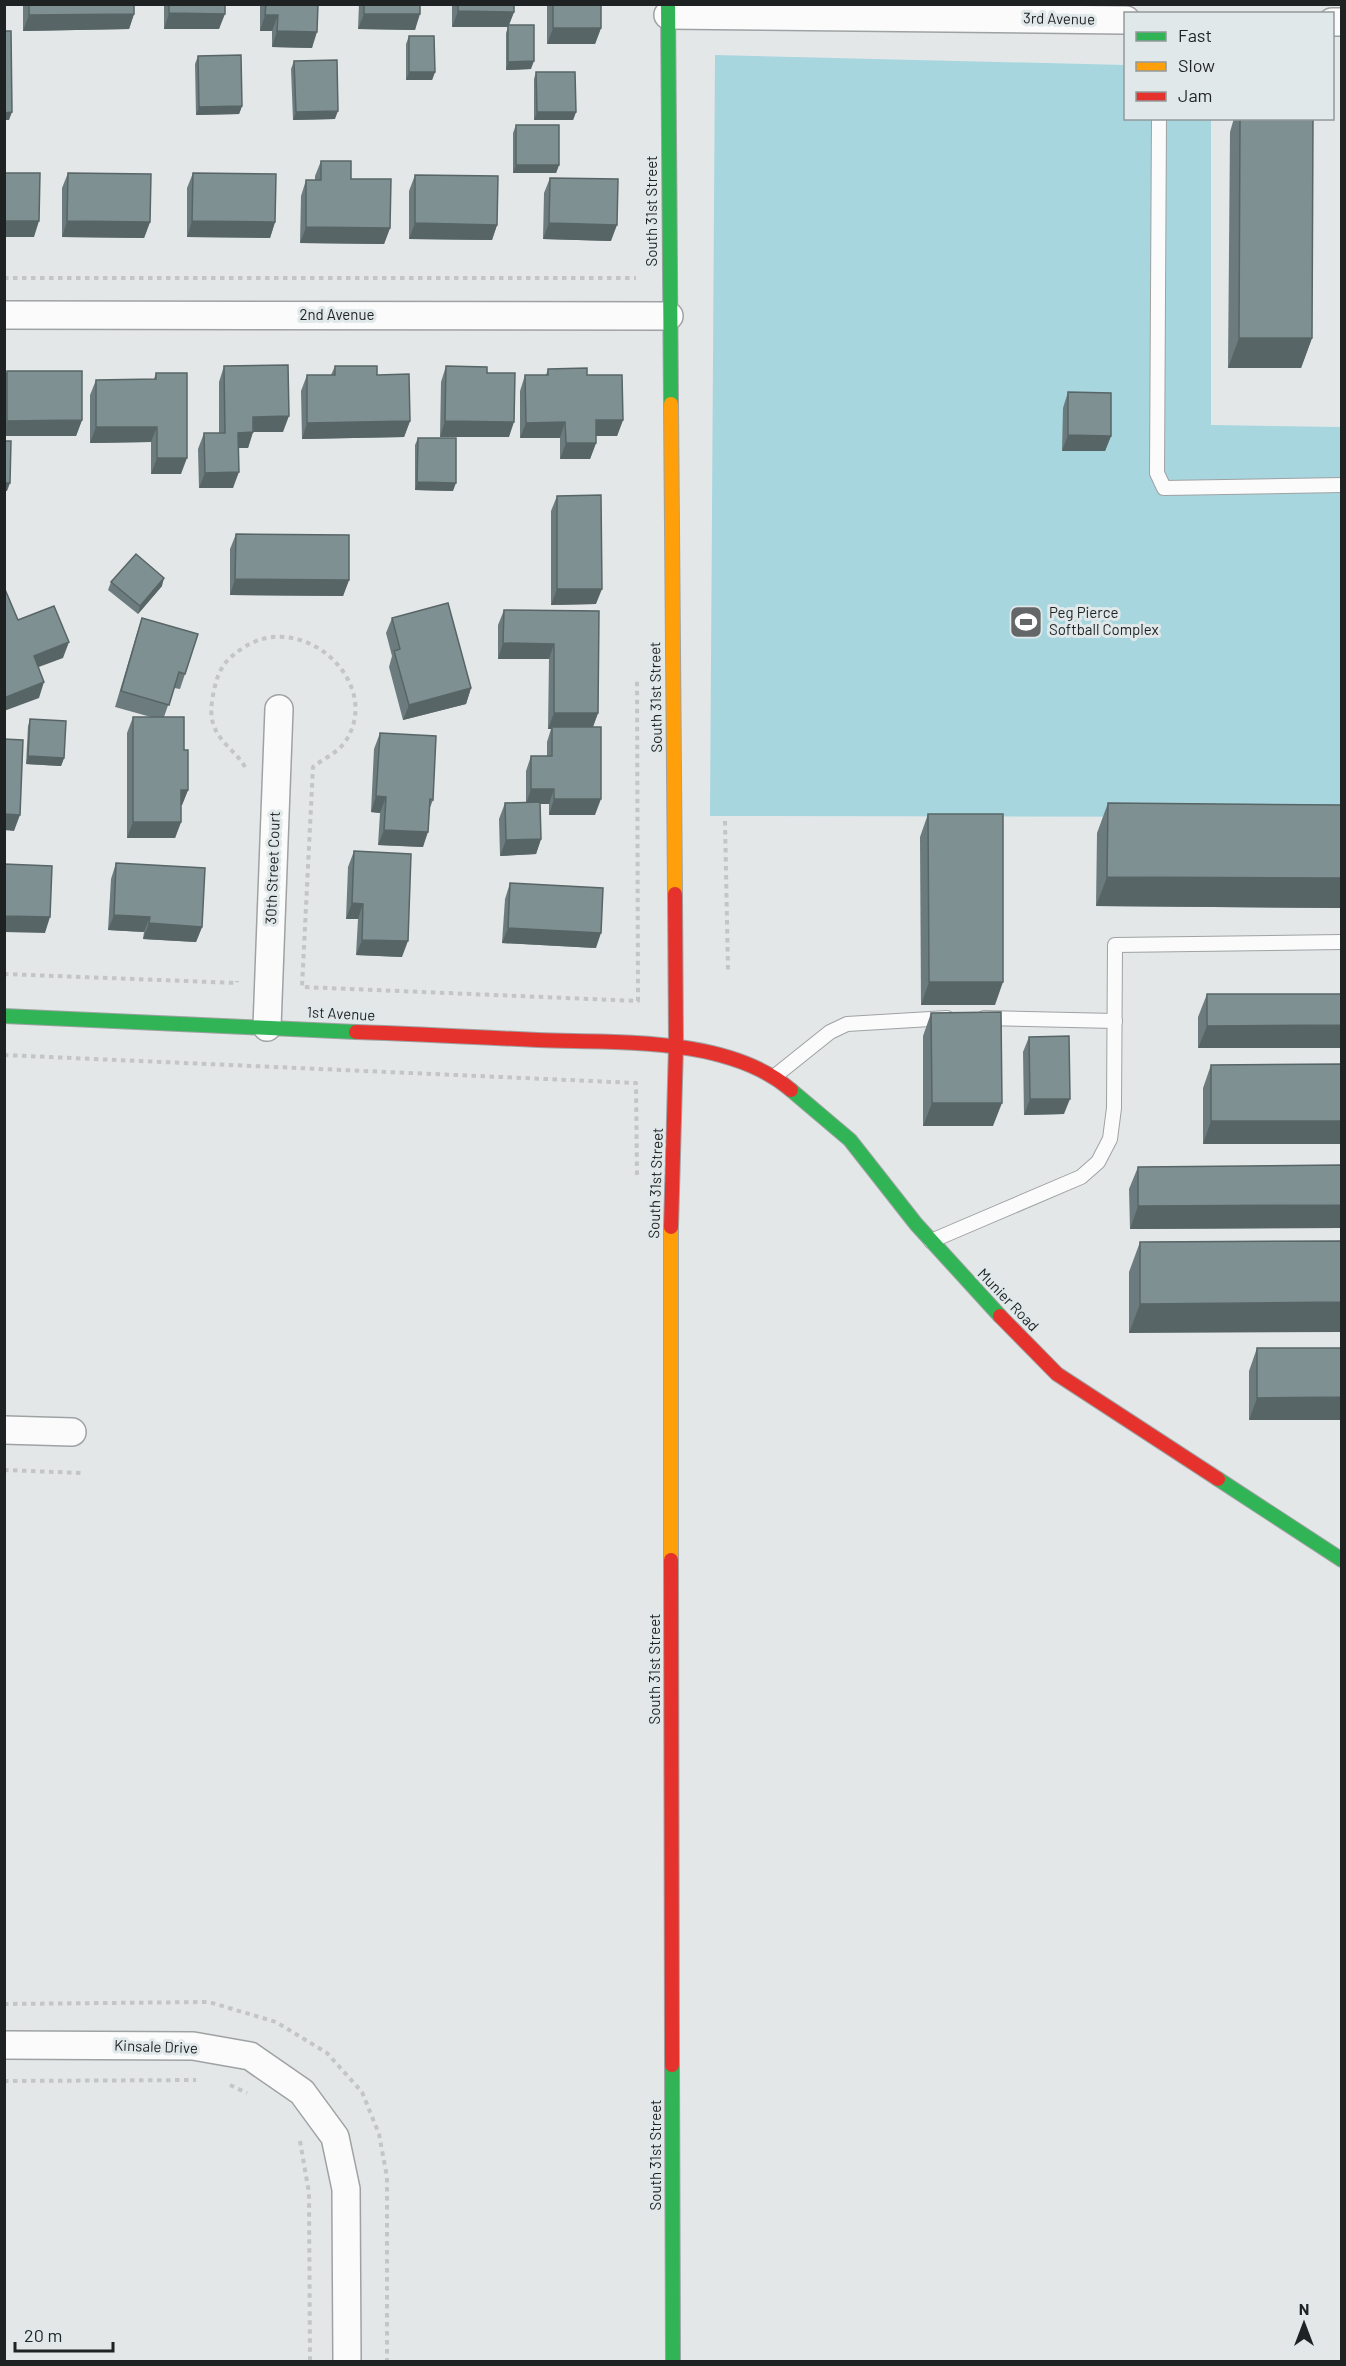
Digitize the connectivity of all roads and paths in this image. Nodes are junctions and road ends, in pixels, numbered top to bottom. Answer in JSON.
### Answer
{"nodes":[{"id":1,"x":668,"y":10,"type":"edge"},
{"id":2,"x":1124,"y":20,"type":"edge"},
{"id":3,"x":1159,"y":120,"type":"edge"},
{"id":4,"x":636,"y":267,"type":"dead end"},
{"id":5,"x":4,"y":278,"type":"edge"},
{"id":6,"x":4,"y":315,"type":"edge"},
{"id":7,"x":669,"y":316,"type":"junction"},
{"id":8,"x":1341,"y":484,"type":"edge"},
{"id":9,"x":637,"y":668,"type":"dead end"},
{"id":10,"x":279,"y":708,"type":"dead end"},
{"id":11,"x":725,"y":821,"type":"dead end"},
{"id":12,"x":1341,"y":942,"type":"edge"},
{"id":13,"x":728,"y":970,"type":"dead end"},
{"id":14,"x":638,"y":1001,"type":"dead end"},
{"id":15,"x":4,"y":1016,"type":"edge"},
{"id":16,"x":1115,"y":1021,"type":"junction"},
{"id":17,"x":267,"y":1027,"type":"junction"},
{"id":18,"x":676,"y":1046,"type":"junction"},
{"id":19,"x":4,"y":1055,"type":"edge"},
{"id":20,"x":775,"y":1076,"type":"junction"},
{"id":21,"x":637,"y":1179,"type":"dead end"},
{"id":22,"x":931,"y":1241,"type":"junction"},
{"id":23,"x":4,"y":1430,"type":"edge"},
{"id":24,"x":72,"y":1432,"type":"dead end"},
{"id":25,"x":4,"y":1470,"type":"edge"},
{"id":26,"x":82,"y":1473,"type":"dead end"},
{"id":27,"x":1341,"y":1560,"type":"edge"},
{"id":28,"x":4,"y":2045,"type":"edge"},
{"id":29,"x":205,"y":2079,"type":"dead end"},
{"id":30,"x":4,"y":2081,"type":"edge"},
{"id":31,"x":227,"y":2084,"type":"dead end"},
{"id":32,"x":248,"y":2094,"type":"dead end"},
{"id":33,"x":298,"y":2134,"type":"dead end"},
{"id":34,"x":310,"y":2361,"type":"edge"},
{"id":35,"x":347,"y":2361,"type":"edge"},
{"id":36,"x":673,"y":2361,"type":"edge"}],
"edges":[{"from":1,"to":2,"type":"street","name":"3rd Avenue"},
{"from":1,"to":7,"type":"street","name":"South 31st Street"},
{"from":3,"to":8,"type":"lane"},
{"from":4,"to":5,"type":"path"},
{"from":6,"to":7,"type":"street","name":"2nd Avenue"},
{"from":7,"to":18,"type":"street","name":"South 31st Street"},
{"from":9,"to":14,"type":"path"},
{"from":10,"to":17,"type":"street","name":"30th Street Court"},
{"from":11,"to":13,"type":"path"},
{"from":12,"to":16,"type":"lane"},
{"from":15,"to":17,"type":"street","name":"1st Avenue"},
{"from":16,"to":20,"type":"lane"},
{"from":16,"to":22,"type":"lane"},
{"from":17,"to":18,"type":"street","name":"1st Avenue"},
{"from":18,"to":20,"type":"street","name":"Munier Road"},
{"from":18,"to":36,"type":"street","name":"South 31st Street"},
{"from":19,"to":21,"type":"path"},
{"from":20,"to":22,"type":"street","name":"Munier Road"},
{"from":22,"to":27,"type":"street","name":"Munier Road"},
{"from":23,"to":24,"type":"street"},
{"from":25,"to":26,"type":"path"},
{"from":28,"to":35,"type":"street","name":"Kinsale Drive"},
{"from":29,"to":30,"type":"path"},
{"from":31,"to":32,"type":"path"},
{"from":33,"to":34,"type":"path"}]}
